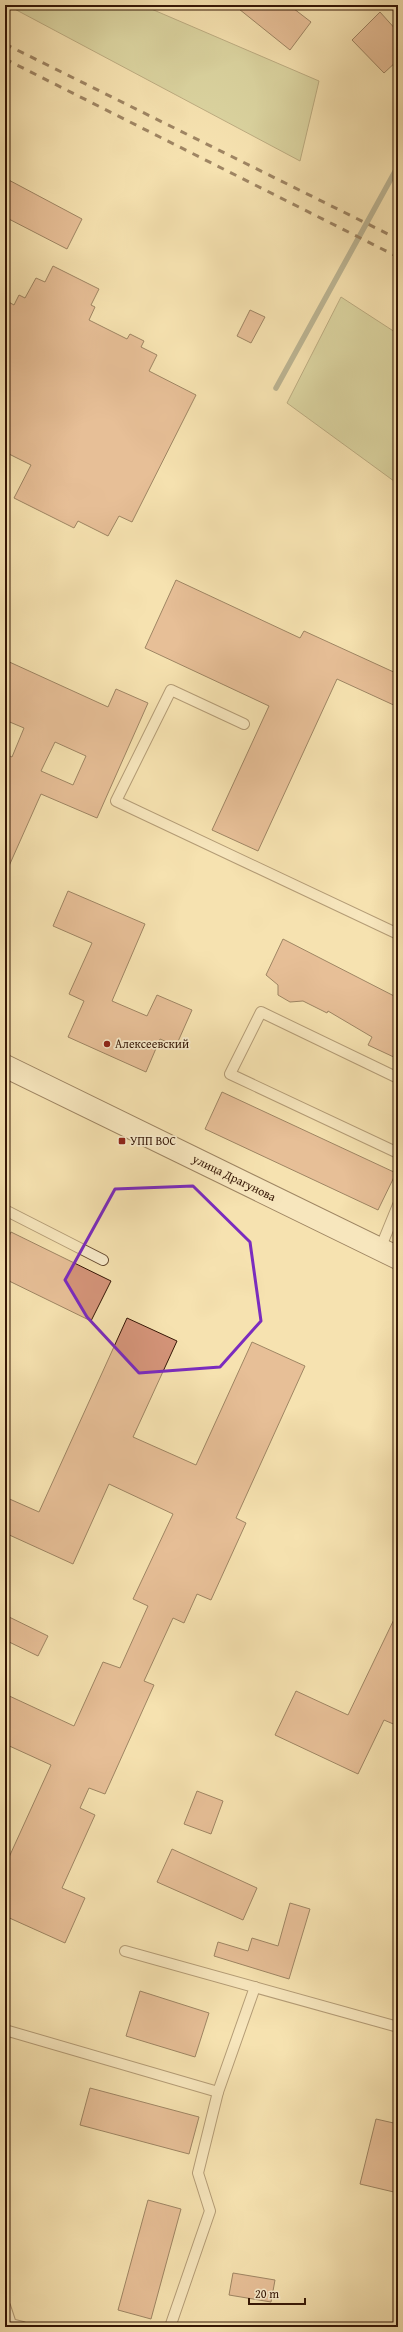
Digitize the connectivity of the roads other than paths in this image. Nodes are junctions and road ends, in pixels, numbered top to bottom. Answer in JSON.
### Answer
{"nodes":[{"id":1,"x":244,"y":724,"type":"dead end"},
{"id":2,"x":398,"y":934,"type":"edge"},
{"id":3,"x":5,"y":1066,"type":"edge"},
{"id":4,"x":398,"y":1078,"type":"edge"},
{"id":5,"x":398,"y":1153,"type":"edge"},
{"id":6,"x":398,"y":1205,"type":"edge"},
{"id":7,"x":5,"y":1210,"type":"edge"},
{"id":8,"x":389,"y":1254,"type":"edge"},
{"id":9,"x":103,"y":1260,"type":"dead end"},
{"id":10,"x":125,"y":1951,"type":"dead end"},
{"id":11,"x":255,"y":1987,"type":"junction"},
{"id":12,"x":398,"y":2027,"type":"edge"},
{"id":13,"x":5,"y":2030,"type":"edge"},
{"id":14,"x":218,"y":2092,"type":"junction"},
{"id":15,"x":5,"y":2306,"type":"edge"},
{"id":16,"x":23,"y":2327,"type":"edge"},
{"id":17,"x":170,"y":2327,"type":"edge"}],
"edges":[{"from":1,"to":2,"type":"lane"},
{"from":3,"to":8,"type":"main road","name":"улица Драгунова"},
{"from":4,"to":5,"type":"lane"},
{"from":6,"to":8,"type":"lane"},
{"from":7,"to":9,"type":"lane"},
{"from":10,"to":11,"type":"lane"},
{"from":11,"to":12,"type":"lane"},
{"from":11,"to":14,"type":"lane"},
{"from":13,"to":14,"type":"lane"},
{"from":14,"to":17,"type":"lane"},
{"from":15,"to":16,"type":"lane"}]}
